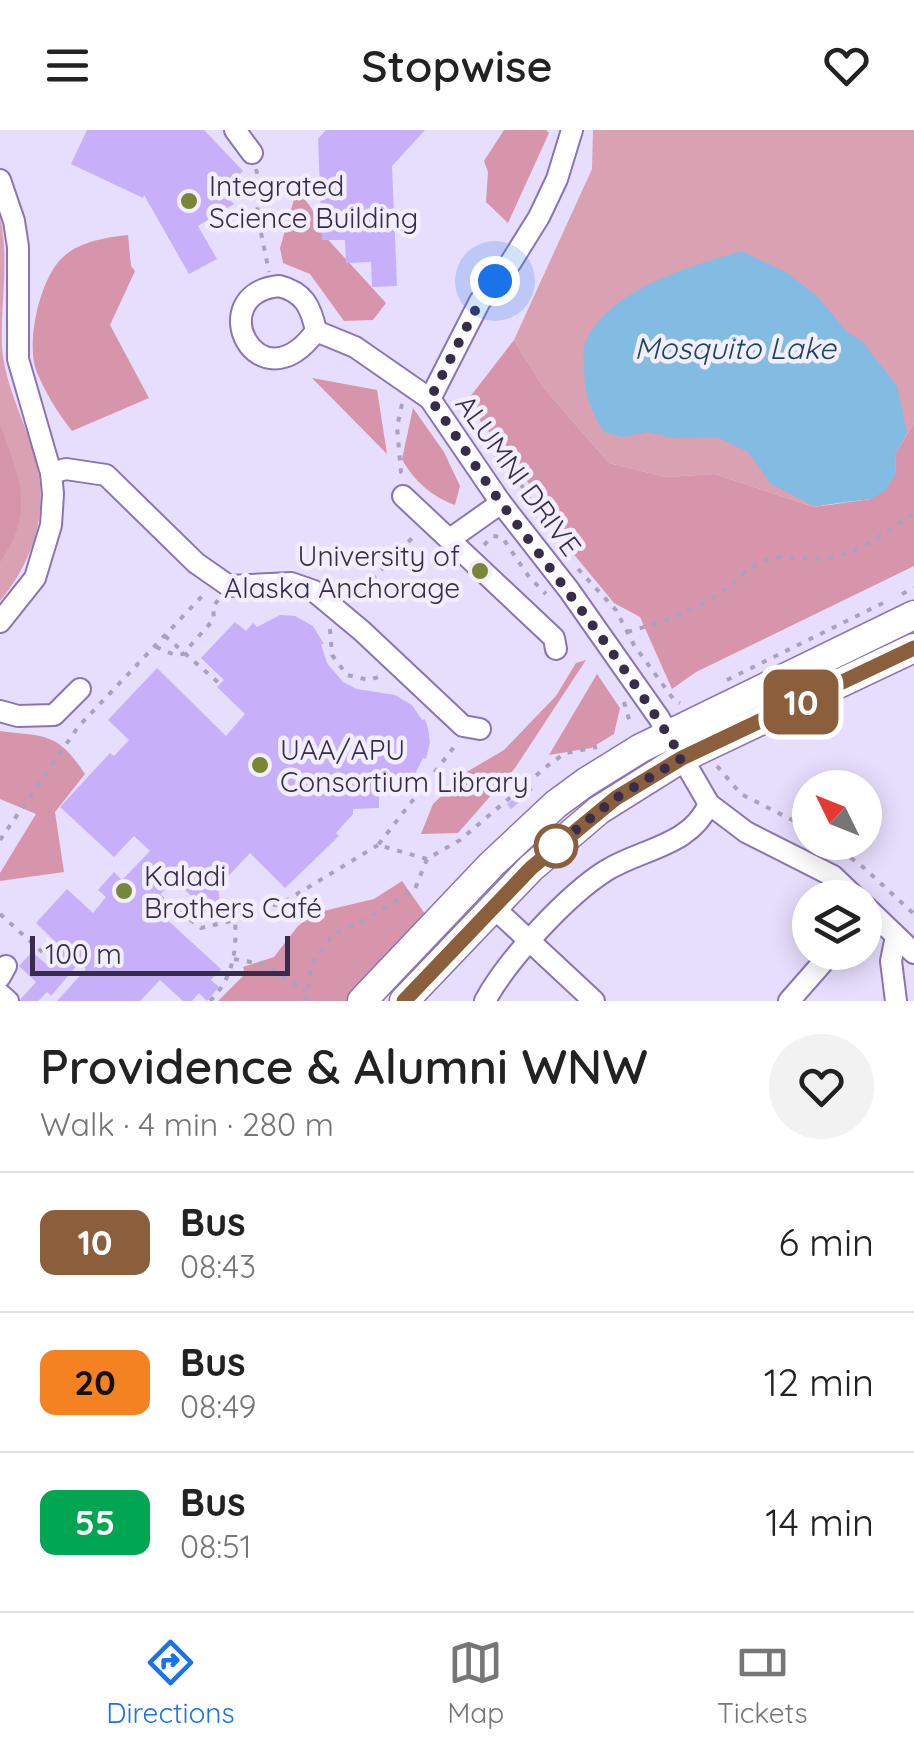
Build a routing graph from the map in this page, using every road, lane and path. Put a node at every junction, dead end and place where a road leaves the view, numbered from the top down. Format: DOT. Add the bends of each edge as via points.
graph roads {
  1 [pos="235,130"];
  2 [pos="572,130"];
  3 [pos="252,152"];
  4 [pos="0,180"];
  5 [pos="270,272"];
  6 [pos="316,331"];
  7 [pos="403,395"];
  8 [pos="430,399"];
  9 [pos="480,438"];
  10 [pos="51,473"];
  11 [pos="403,496"];
  12 [pos="501,504"];
  13 [pos="422,513"];
  14 [pos="914,513"];
  15 [pos="552,537"];
  16 [pos="450,540"];
  17 [pos="483,550"];
  18 [pos="569,559"];
  19 [pos="200,584"];
  20 [pos="208,590"];
  21 [pos="221,596"];
  22 [pos="554,601"];
  23 [pos="214,607"];
  24 [pos="342,613"];
  25 [pos="914,615"];
  26 [pos="0,622"];
  27 [pos="628,632"];
  28 [pos="165,636"];
  29 [pos="155,646"];
  30 [pos="914,648"];
  31 [pos="556,649"];
  32 [pos="183,654"];
  33 [pos="389,673"];
  34 [pos="220,684"];
  35 [pos="80,689"];
  36 [pos="622,696"];
  37 [pos="682,705"];
  38 [pos="0,711"];
  39 [pos="450,728"];
  40 [pos="480,729"];
  41 [pos="632,733"];
  42 [pos="610,745"];
  43 [pos="675,747"];
  44 [pos="716,766"];
  45 [pos="709,804"];
  46 [pos="792,821"];
  47 [pos="0,840"];
  48 [pos="378,844"];
  49 [pos="426,860"];
  50 [pos="854,860"];
  51 [pos="837,880"];
  52 [pos="160,896"];
  53 [pos="220,902"];
  54 [pos="252,903"];
  55 [pos="493,907"];
  56 [pos="0,914"];
  57 [pos="914,914"];
  58 [pos="236,920"];
  59 [pos="882,923"];
  60 [pos="896,936"];
  61 [pos="531,942"];
  62 [pos="914,953"];
  63 [pos="50,959"];
  64 [pos="234,959"];
  65 [pos="816,970"];
  66 [pos="308,993"];
  67 [pos="0,994"];
  68 [pos="8,1001"];
  69 [pos="210,1001"];
  70 [pos="306,1001"];
  71 [pos="362,1001"];
  72 [pos="404,1001"];
  73 [pos="485,1001"];
  74 [pos="594,1001"];
  75 [pos="789,1001"];
  76 [pos="896,1001"];
  1 -- 3 [label="street"];
  2 -- 8 [label="street, ALUMNI DRIVE" via="539,217 480,301"];
  3 -- 5 [label="path"];
  4 -- 10 [label="street" via="18,246 18,359"];
  6 -- 8 [label="street" via="355,347"];
  7 -- 13 [label="path" via="397,427 401,472 424,500"];
  8 -- 12 [label="street, ALUMNI DRIVE"];
  9 -- 15 [label="path" via="517,477"];
  10 -- 24 [label="street" via="66,468 106,475 196,563 229,586 291,583"];
  10 -- 26 [label="street" via="51,525 35,578"];
  11 -- 13 [label="street"];
  12 -- 16 [label="street"];
  12 -- 43 [label="street, ALUMNI DRIVE"];
  13 -- 16 [label="street"];
  13 -- 24 [label="path" via="420,529"];
  14 -- 27 [label="path" via="836,556 761,562 676,618"];
  16 -- 31 [label="street" via="554,638"];
  17 -- 22 [label="path" via="488,538 502,537"];
  18 -- 27 [label="path"];
  19 -- 20 [label="path"];
  20 -- 21 [label="path"];
  20 -- 28 [label="path"];
  23 -- 32 [label="path" via="214,619"];
  24 -- 33 [label="path" via="330,628 332,655 346,675 358,680"];
  24 -- 40 [label="street" via="463,726"];
  25 -- 43 [label="main road"];
  27 -- 37 [label="path"];
  28 -- 29 [label="path"];
  28 -- 32 [label="path"];
  29 -- 32 [label="path"];
  29 -- 47 [label="path" via="78,727"];
  30 -- 43 [label="main road"];
  32 -- 34 [label="path"];
  35 -- 38 [label="street" via="54,715"];
  36 -- 41 [label="path"];
  39 -- 48 [label="path" via="458,742"];
  42 -- 49 [label="path" via="566,753"];
  43 -- 45 [label="street, ALUMNI DRIVE"];
  43 -- 55 [label="main road"];
  43 -- 71 [label="main road" via="619,760 556,804"];
  44 -- 46 [label="path" via="741,794"];
  45 -- 51 [label="street" via="746,832"];
  45 -- 61 [label="street" via="701,822 676,841 608,870 573,896"];
  48 -- 49 [label="path"];
  48 -- 54 [label="path" via="279,905"];
  49 -- 66 [label="path" via="414,889 333,934 312,964"];
  50 -- 57 [label="path"];
  52 -- 58 [label="path" via="201,928"];
  53 -- 54 [label="path"];
  54 -- 58 [label="path"];
  55 -- 61 [label="street"];
  55 -- 72 [label="main road"];
  56 -- 63 [label="path"];
  58 -- 64 [label="path"];
  59 -- 60 [label="street"];
  60 -- 62 [label="street"];
  60 -- 76 [label="street"];
  61 -- 73 [label="street"];
  61 -- 74 [label="street"];
  64 -- 66 [label="path" via="262,964"];
  64 -- 69 [label="path"];
  65 -- 75 [label="street"];
  66 -- 70 [label="path"];
  67 -- 68 [label="street"];
}
